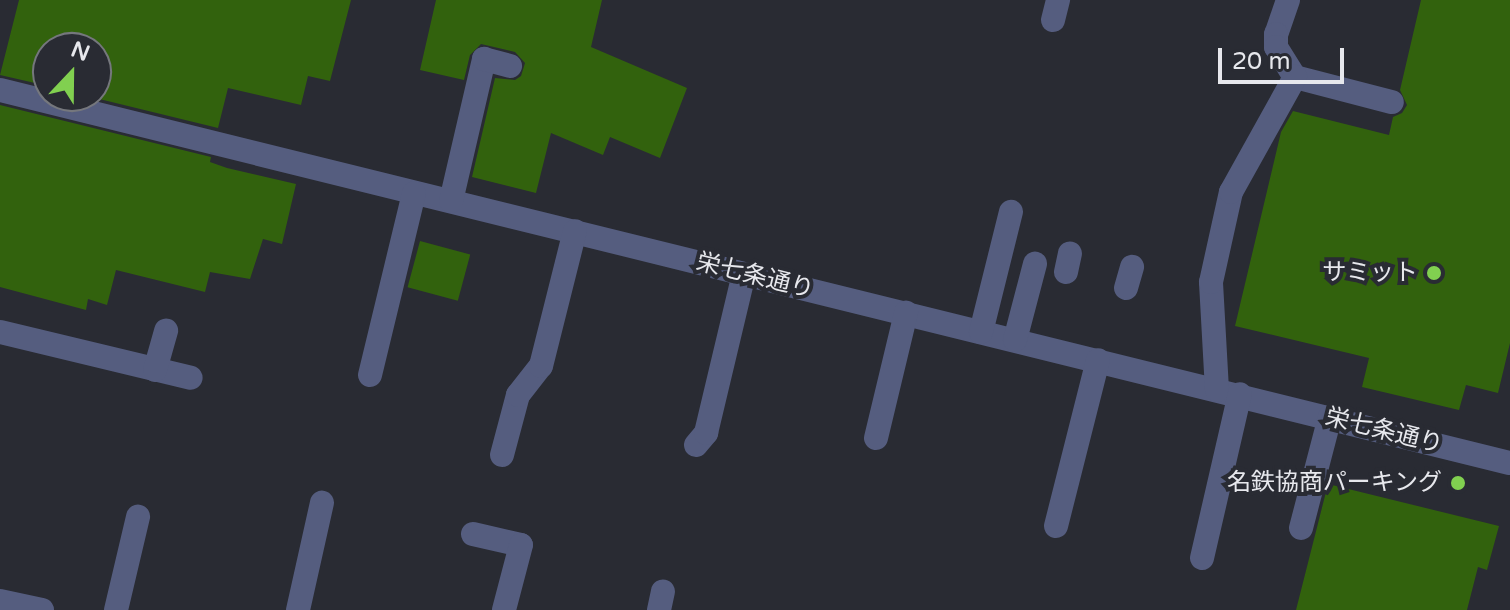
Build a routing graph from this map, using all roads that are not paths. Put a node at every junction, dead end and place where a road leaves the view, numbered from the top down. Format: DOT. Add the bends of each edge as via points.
graph roads {
  1 [pos="1288,0"];
  2 [pos="510,66"];
  3 [pos="1295,77"];
  4 [pos="0,90"];
  5 [pos="1392,102"];
  6 [pos="414,193"];
  7 [pos="451,201"];
  8 [pos="1011,212"];
  9 [pos="575,231"];
  10 [pos="1035,264"];
  11 [pos="744,274"];
  12 [pos="906,313"];
  13 [pos="166,331"];
  14 [pos="0,332"];
  15 [pos="981,332"];
  16 [pos="1015,340"];
  17 [pos="1098,360"];
  18 [pos="155,370"];
  19 [pos="370,375"];
  20 [pos="191,378"];
  21 [pos="1228,392"];
  22 [pos="1330,417"];
  23 [pos="876,438"];
  24 [pos="696,445"];
  25 [pos="502,455"];
  26 [pos="1510,463"];
  27 [pos="322,503"];
  28 [pos="138,517"];
  29 [pos="1056,526"];
  30 [pos="1301,528"];
  31 [pos="473,534"];
  32 [pos="1202,558"];
  33 [pos="0,601"];
  34 [pos="42,610"];
  35 [pos="116,610"];
  36 [pos="298,610"];
  37 [pos="504,610"];
  1 -- 3 [label="street" via="1276,47"];
  2 -- 7 [label="street" via="484,59"];
  3 -- 5 [label="street"];
  3 -- 21 [label="street" via="1231,192 1211,282"];
  4 -- 6 [label="street, 栄七条通り" via="370,170"];
  6 -- 7 [label="street, 栄七条通り"];
  6 -- 19 [label="street"];
  7 -- 9 [label="street, 栄七条通り"];
  8 -- 15 [label="street"];
  9 -- 11 [label="street, 栄七条通り"];
  9 -- 25 [label="street" via="541,366 518,395"];
  10 -- 16 [label="street"];
  11 -- 12 [label="street, 栄七条通り"];
  11 -- 24 [label="street" via="706,433"];
  12 -- 15 [label="street, 栄七条通り"];
  12 -- 23 [label="street"];
  13 -- 18 [label="street"];
  14 -- 18 [label="street"];
  15 -- 16 [label="street, 栄七条通り"];
  16 -- 17 [label="street, 栄七条通り"];
  17 -- 21 [label="street, 栄七条通り"];
  17 -- 29 [label="street"];
  18 -- 20 [label="street"];
  21 -- 22 [label="street, 栄七条通り"];
  21 -- 32 [label="street"];
  22 -- 26 [label="street, 栄七条通り"];
  22 -- 30 [label="street"];
  27 -- 36 [label="street"];
  28 -- 35 [label="street"];
  31 -- 37 [label="street" via="521,545"];
  33 -- 34 [label="street"];
}
